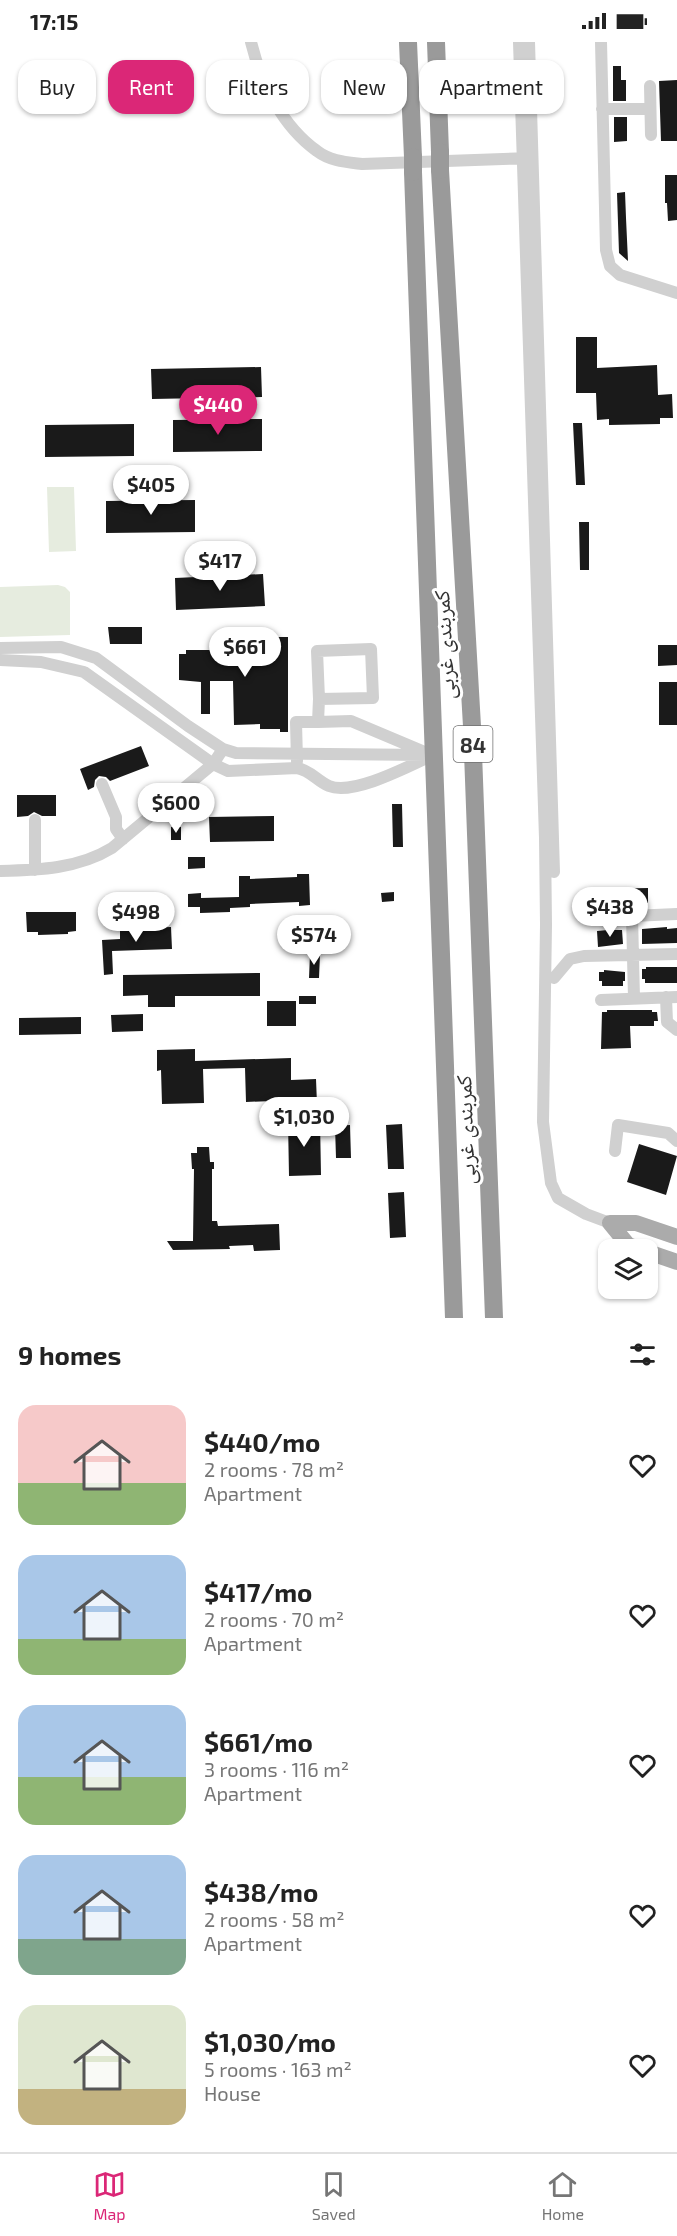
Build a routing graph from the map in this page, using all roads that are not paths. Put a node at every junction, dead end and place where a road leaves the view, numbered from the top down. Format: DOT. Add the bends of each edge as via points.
graph roads {
  1 [pos="250,42"];
  2 [pos="408,42"];
  3 [pos="436,42"];
  4 [pos="519,42"];
  5 [pos="529,42"];
  6 [pos="601,42"];
  7 [pos="650,86"];
  8 [pos="602,109"];
  9 [pos="650,109"];
  10 [pos="651,135"];
  11 [pos="528,158"];
  12 [pos="677,293"];
  13 [pos="0,648"];
  14 [pos="0,660"];
  15 [pos="319,699"];
  16 [pos="318,722"];
  17 [pos="223,749"];
  18 [pos="297,754"];
  19 [pos="434,755"];
  20 [pos="213,764"];
  21 [pos="297,768"];
  22 [pos="102,784"];
  23 [pos="34,820"];
  24 [pos="123,839"];
  25 [pos="35,870"];
  26 [pos="0,871"];
  27 [pos="677,914"];
  28 [pos="632,916"];
  29 [pos="609,917"];
  30 [pos="677,954"];
  31 [pos="633,956"];
  32 [pos="554,978"];
  33 [pos="672,997"];
  34 [pos="634,998"];
  35 [pos="601,1000"];
  36 [pos="677,1030"];
  37 [pos="677,1141"];
  38 [pos="615,1151"];
  39 [pos="549,1161"];
  40 [pos="610,1223"];
  41 [pos="677,1237"];
  42 [pos="623,1239"];
  43 [pos="658,1255"];
  44 [pos="677,1262"];
  45 [pos="454,1318"];
  46 [pos="494,1318"];
  1 -- 11 [label="street" via="273,102 294,130 318,152 340,162"];
  2 -- 19 [label="highway, کمربندی غربی / 84"];
  3 -- 46 [label="highway, کمربندی غربی / 84" via="472,726"];
  4 -- 11 [label="street"];
  5 -- 11 [label="street"];
  6 -- 8 [label="street"];
  7 -- 9 [label="street"];
  8 -- 9 [label="street"];
  8 -- 12 [label="street" via="606,250 610,266 620,275"];
  9 -- 10 [label="street"];
  11 -- 32 [label="street" via="554,826"];
  11 -- 39 [label="street" via="545,838 543,1122"];
  13 -- 17 [label="street" via="61,647 96,658"];
  14 -- 20 [label="street" via="41,662 84,672"];
  15 -- 15 [label="street" via="317,651 371,649 373,698"];
  15 -- 16 [label="street"];
  16 -- 18 [label="street" via="296,722"];
  16 -- 19 [label="street" via="351,722"];
  17 -- 18 [label="street" via="236,753"];
  17 -- 20 [label="street"];
  18 -- 19 [label="street"];
  18 -- 21 [label="street"];
  19 -- 21 [label="street" via="357,787 329,786 305,769"];
  19 -- 45 [label="highway, کمربندی غربی / 84"];
  20 -- 21 [label="street" via="228,771"];
  20 -- 24 [label="street"];
  22 -- 24 [label="street"];
  23 -- 25 [label="street"];
  24 -- 25 [label="street" via="98,856"];
  25 -- 26 [label="street"];
  27 -- 28 [label="street"];
  28 -- 29 [label="street"];
  28 -- 31 [label="street"];
  30 -- 31 [label="street"];
  31 -- 32 [label="street" via="570,959"];
  31 -- 34 [label="street"];
  32 -- 39 [label="street"];
  33 -- 34 [label="street"];
  33 -- 36 [label="street" via="667,1022"];
  34 -- 35 [label="street"];
  37 -- 38 [label="street" via="668,1134 618,1125"];
  39 -- 40 [label="street" via="551,1183 558,1198"];
  40 -- 41 [label="main road" via="636,1223"];
  40 -- 42 [label="main road"];
  43 -- 44 [label="main road"];
}
